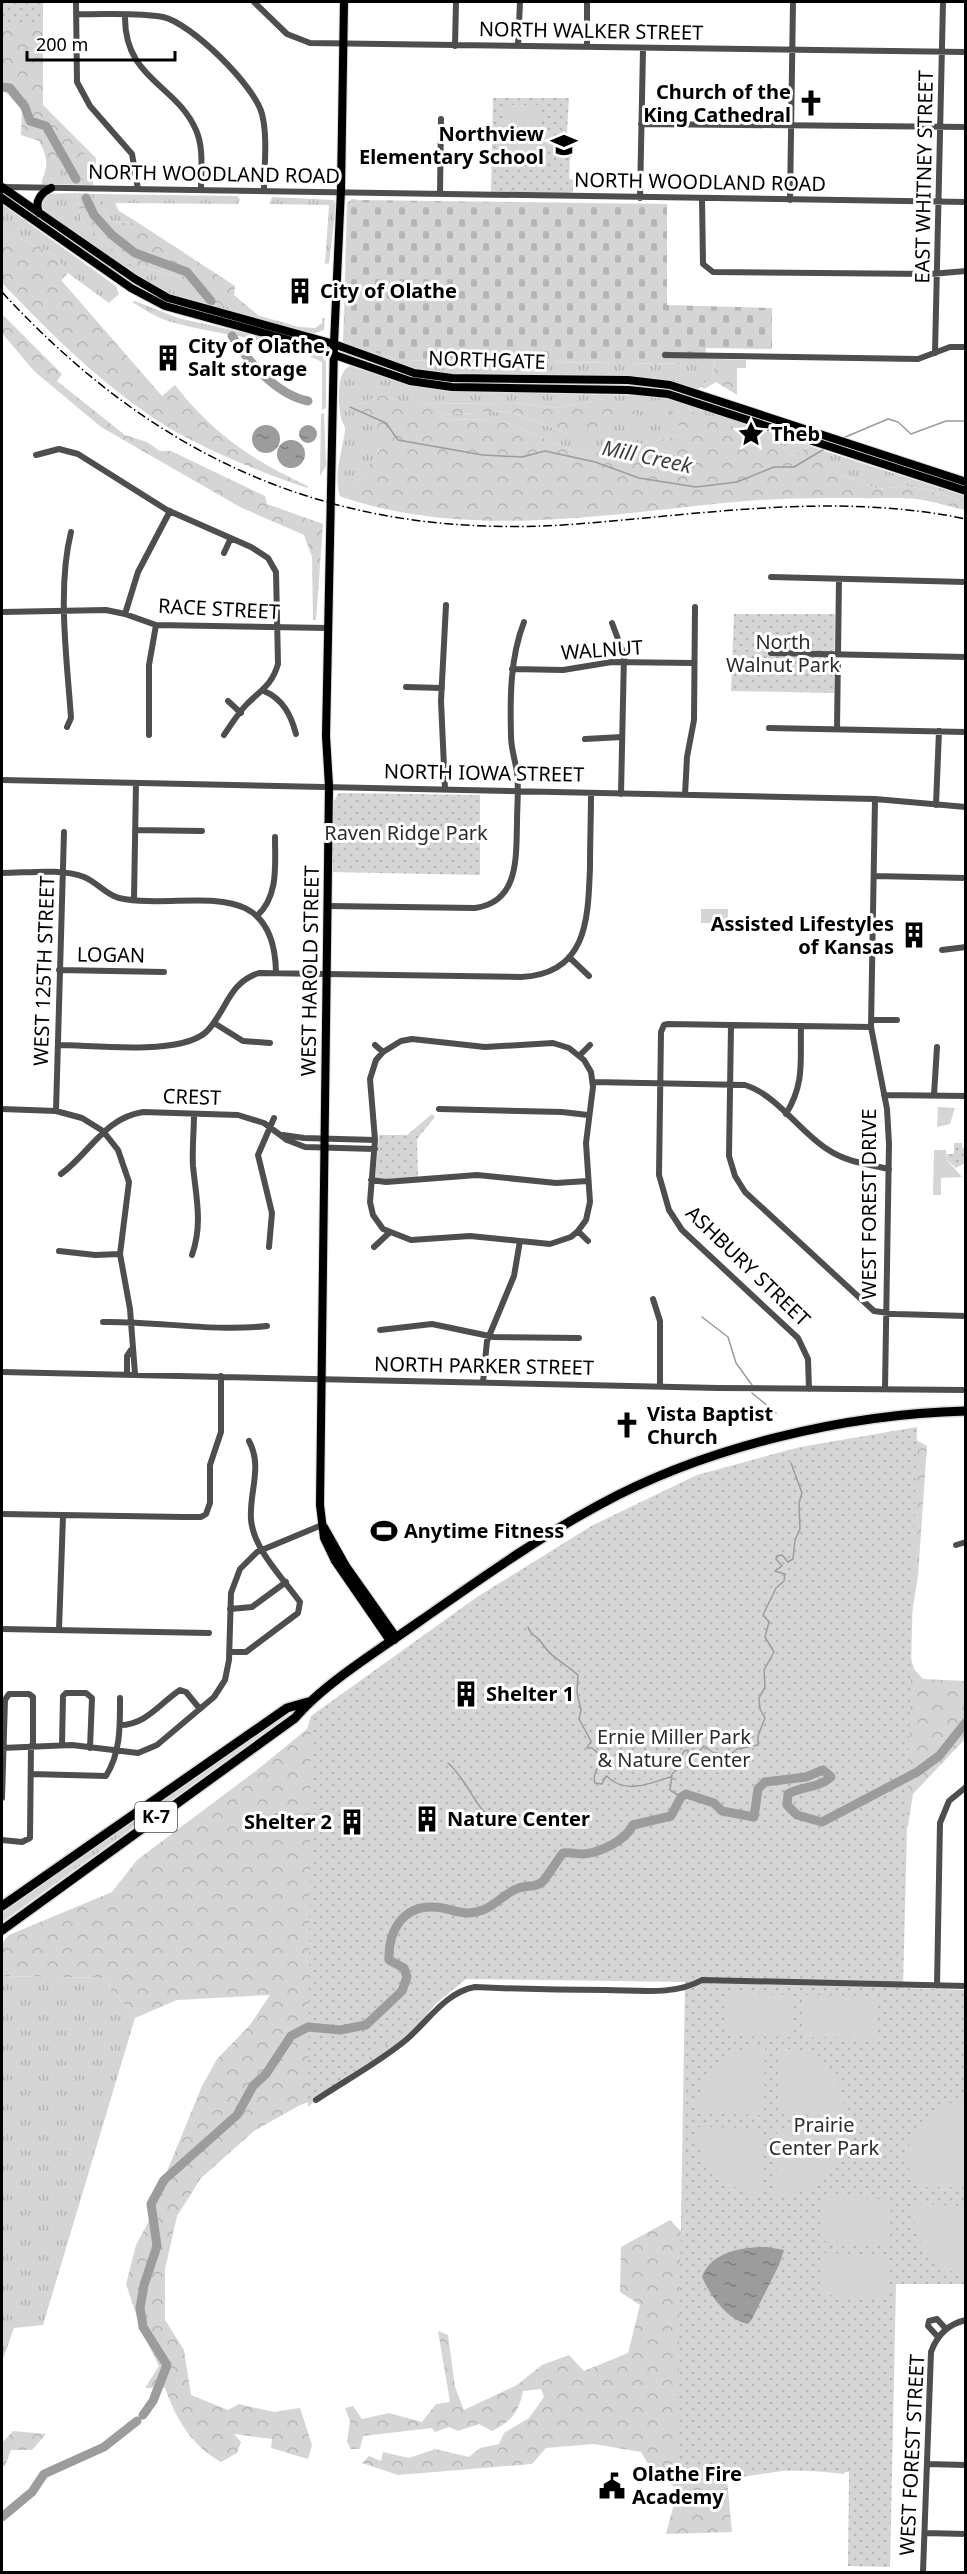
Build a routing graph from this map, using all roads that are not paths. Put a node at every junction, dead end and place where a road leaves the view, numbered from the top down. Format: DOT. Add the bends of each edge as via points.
graph roads {
  1 [pos="76,2"];
  2 [pos="255,2"];
  3 [pos="344,2"];
  4 [pos="456,2"];
  5 [pos="520,2"];
  6 [pos="588,2"];
  7 [pos="793,2"];
  8 [pos="944,2"];
  9 [pos="76,15"];
  10 [pos="125,16"];
  11 [pos="344,44"];
  12 [pos="455,46"];
  13 [pos="518,46"];
  14 [pos="587,47"];
  15 [pos="643,49"];
  16 [pos="793,50"];
  17 [pos="943,51"];
  18 [pos="966,52"];
  19 [pos="441,119"];
  20 [pos="641,124"];
  21 [pos="791,125"];
  22 [pos="942,127"];
  23 [pos="966,127"];
  24 [pos="2,187"];
  25 [pos="51,188"];
  26 [pos="138,189"];
  27 [pos="201,190"];
  28 [pos="264,191"];
  29 [pos="341,193"];
  30 [pos="440,194"];
  31 [pos="2,198"];
  32 [pos="640,198"];
  33 [pos="702,199"];
  34 [pos="790,200"];
  35 [pos="940,202"];
  36 [pos="966,202"];
  37 [pos="39,213"];
  38 [pos="966,271"];
  39 [pos="938,272"];
  40 [pos="334,344"];
  41 [pos="966,347"];
  42 [pos="935,353"];
  43 [pos="333,354"];
  44 [pos="665,355"];
  45 [pos="36,455"];
  46 [pos="966,482"];
  47 [pos="966,491"];
  48 [pos="170,512"];
  49 [pos="71,532"];
  50 [pos="230,540"];
  51 [pos="224,553"];
  52 [pos="771,577"];
  53 [pos="839,579"];
  54 [pos="966,582"];
  55 [pos="446,605"];
  56 [pos="695,607"];
  57 [pos="66,611"];
  58 [pos="2,612"];
  59 [pos="125,614"];
  60 [pos="524,622"];
  61 [pos="612,623"];
  62 [pos="156,625"];
  63 [pos="328,628"];
  64 [pos="279,629"];
  65 [pos="771,653"];
  66 [pos="837,654"];
  67 [pos="966,657"];
  68 [pos="624,662"];
  69 [pos="694,663"];
  70 [pos="513,669"];
  71 [pos="406,687"];
  72 [pos="442,688"];
  73 [pos="264,691"];
  74 [pos="228,701"];
  75 [pos="241,713"];
  76 [pos="68,727"];
  77 [pos="769,728"];
  78 [pos="837,729"];
  79 [pos="939,731"];
  80 [pos="966,732"];
  81 [pos="296,734"];
  82 [pos="149,735"];
  83 [pos="224,735"];
  84 [pos="622,737"];
  85 [pos="585,739"];
  86 [pos="2,780"];
  87 [pos="136,783"];
  88 [pos="329,786"];
  89 [pos="445,789"];
  90 [pos="518,791"];
  91 [pos="591,793"];
  92 [pos="621,794"];
  93 [pos="685,795"];
  94 [pos="875,800"];
  95 [pos="936,805"];
  96 [pos="966,807"];
  97 [pos="135,830"];
  98 [pos="202,831"];
  99 [pos="64,832"];
  100 [pos="276,837"];
  101 [pos="2,873"];
  102 [pos="64,873"];
  103 [pos="874,876"];
  104 [pos="966,878"];
  105 [pos="134,899"];
  106 [pos="327,906"];
  107 [pos="257,916"];
  108 [pos="966,947"];
  109 [pos="942,950"];
  110 [pos="569,957"];
  111 [pos="58,970"];
  112 [pos="164,972"];
  113 [pos="276,972"];
  114 [pos="327,973"];
  115 [pos="589,976"];
  116 [pos="897,1020"];
  117 [pos="214,1023"];
  118 [pos="871,1023"];
  119 [pos="731,1024"];
  120 [pos="801,1026"];
  121 [pos="270,1043"];
  122 [pos="58,1045"];
  123 [pos="375,1045"];
  124 [pos="590,1045"];
  125 [pos="937,1047"];
  126 [pos="383,1052"];
  127 [pos="580,1055"];
  128 [pos="593,1082"];
  129 [pos="660,1083"];
  130 [pos="730,1084"];
  131 [pos="884,1095"];
  132 [pos="934,1095"];
  133 [pos="966,1096"];
  134 [pos="439,1109"];
  135 [pos="2,1110"];
  136 [pos="56,1111"];
  137 [pos="194,1114"];
  138 [pos="786,1114"];
  139 [pos="588,1115"];
  140 [pos="274,1118"];
  141 [pos="269,1127"];
  142 [pos="103,1131"];
  143 [pos="280,1134"];
  144 [pos="325,1139"];
  145 [pos="375,1140"];
  146 [pos="325,1148"];
  147 [pos="375,1149"];
  148 [pos="889,1169"];
  149 [pos="61,1174"];
  150 [pos="371,1180"];
  151 [pos="588,1181"];
  152 [pos="578,1231"];
  153 [pos="389,1233"];
  154 [pos="520,1241"];
  155 [pos="588,1241"];
  156 [pos="269,1247"];
  157 [pos="374,1247"];
  158 [pos="59,1251"];
  159 [pos="120,1254"];
  160 [pos="192,1255"];
  161 [pos="653,1299"];
  162 [pos="886,1313"];
  163 [pos="966,1316"];
  164 [pos="103,1322"];
  165 [pos="131,1322"];
  166 [pos="267,1326"];
  167 [pos="380,1330"];
  168 [pos="489,1336"];
  169 [pos="579,1338"];
  170 [pos="131,1350"];
  171 [pos="2,1372"];
  172 [pos="127,1374"];
  173 [pos="135,1374"];
  174 [pos="221,1376"];
  175 [pos="322,1380"];
  176 [pos="483,1382"];
  177 [pos="660,1385"];
  178 [pos="809,1389"];
  179 [pos="885,1389"];
  180 [pos="966,1390"];
  181 [pos="966,1411"];
  182 [pos="249,1441"];
  183 [pos="2,1514"];
  184 [pos="63,1516"];
  185 [pos="322,1525"];
  186 [pos="966,1542"];
  187 [pos="956,1545"];
  188 [pos="263,1550"];
  189 [pos="286,1582"];
  190 [pos="230,1609"];
  191 [pos="2,1629"];
  192 [pos="59,1630"];
  193 [pos="209,1633"];
  194 [pos="394,1640"];
  195 [pos="230,1652"];
  196 [pos="120,1698"];
  197 [pos="308,1702"];
  198 [pos="200,1709"];
  199 [pos="120,1725"];
  200 [pos="62,1745"];
  201 [pos="32,1746"];
  202 [pos="3,1748"];
  203 [pos="90,1748"];
  204 [pos="115,1752"];
  205 [pos="31,1774"];
  206 [pos="966,1787"];
  207 [pos="2,1798"];
  208 [pos="2,1840"];
  209 [pos="2,1906"];
  210 [pos="2,1930"];
  211 [pos="937,1986"];
  212 [pos="966,1986"];
  213 [pos="316,2100"];
  214 [pos="966,2320"];
  215 [pos="946,2329"];
  216 [pos="938,2338"];
  217 [pos="927,2464"];
  218 [pos="966,2465"];
  219 [pos="925,2533"];
  220 [pos="966,2534"];
  221 [pos="923,2572"];
  1 -- 9 [label="street"];
  2 -- 11 [label="street, NORTH WALKER STREET" via="295,39"];
  3 -- 11 [label="main road, WEST HAROLD STREET"];
  4 -- 12 [label="street"];
  5 -- 13 [label="street"];
  6 -- 14 [label="street"];
  7 -- 16 [label="street"];
  8 -- 17 [label="street, EAST WHITNEY STREET"];
  9 -- 10 [label="street"];
  9 -- 26 [label="street" via="77,81 90,106 132,154"];
  10 -- 27 [label="street" via="128,45 138,65 196,129 201,152"];
  10 -- 28 [label="street" via="161,17 181,24 202,40 253,95 264,124"];
  11 -- 12 [label="street, NORTH WALKER STREET"];
  11 -- 29 [label="main road, WEST HAROLD STREET"];
  12 -- 13 [label="street, NORTH WALKER STREET"];
  13 -- 14 [label="street, NORTH WALKER STREET"];
  14 -- 15 [label="street, NORTH WALKER STREET"];
  15 -- 16 [label="street, NORTH WALKER STREET"];
  15 -- 20 [label="street"];
  16 -- 17 [label="street, NORTH WALKER STREET"];
  16 -- 21 [label="street"];
  17 -- 18 [label="street, NORTH WALKER STREET"];
  17 -- 22 [label="street, EAST WHITNEY STREET"];
  19 -- 30 [label="street"];
  20 -- 21 [label="street"];
  20 -- 32 [label="street"];
  21 -- 22 [label="street"];
  21 -- 34 [label="street"];
  22 -- 23 [label="street"];
  22 -- 35 [label="street, EAST WHITNEY STREET"];
  24 -- 25 [label="street, NORTH WOODLAND ROAD"];
  24 -- 37 [label="main road, NORTHGATE"];
  25 -- 26 [label="street, NORTH WOODLAND ROAD"];
  25 -- 37 [label="main road" via="39,198"];
  26 -- 27 [label="street, NORTH WOODLAND ROAD"];
  27 -- 28 [label="street, NORTH WOODLAND ROAD"];
  28 -- 29 [label="street, NORTH WOODLAND ROAD"];
  29 -- 30 [label="street, NORTH WOODLAND ROAD"];
  29 -- 40 [label="main road, WEST HAROLD STREET"];
  30 -- 32 [label="street, NORTH WOODLAND ROAD"];
  31 -- 43 [label="main road, NORTHGATE" via="131,288 165,306"];
  32 -- 33 [label="street, NORTH WOODLAND ROAD"];
  33 -- 34 [label="street, NORTH WOODLAND ROAD"];
  33 -- 39 [label="street" via="703,264 713,272"];
  34 -- 35 [label="street, NORTH WOODLAND ROAD"];
  35 -- 36 [label="street, NORTH WOODLAND ROAD"];
  35 -- 39 [label="street, EAST WHITNEY STREET"];
  37 -- 40 [label="main road, NORTHGATE" via="168,298"];
  38 -- 39 [label="street"];
  39 -- 42 [label="street, EAST WHITNEY STREET"];
  40 -- 43 [label="main road, WEST HAROLD STREET"];
  40 -- 46 [label="main road, NORTHGATE" via="402,369 438,377 663,384"];
  41 -- 42 [label="street" via="950,347"];
  42 -- 44 [label="street" via="905,359"];
  43 -- 47 [label="main road, NORTHGATE" via="399,378 438,387 668,394"];
  43 -- 63 [label="main road, WEST HAROLD STREET"];
  45 -- 48 [label="street" via="59,449 78,454"];
  48 -- 50 [label="street"];
  48 -- 59 [label="street" via="138,572"];
  49 -- 57 [label="street" via="65,564"];
  50 -- 51 [label="street"];
  50 -- 64 [label="street" via="268,558 276,572"];
  52 -- 53 [label="street"];
  53 -- 54 [label="street"];
  53 -- 66 [label="street"];
  55 -- 72 [label="street"];
  56 -- 69 [label="street"];
  57 -- 58 [label="street, RACE STREET"];
  57 -- 59 [label="street, RACE STREET" via="106,610"];
  57 -- 76 [label="street"];
  59 -- 62 [label="street, RACE STREET"];
  60 -- 70 [label="street" via="516,643"];
  61 -- 68 [label="street"];
  62 -- 64 [label="street, RACE STREET"];
  62 -- 82 [label="street" via="149,665"];
  63 -- 64 [label="street, RACE STREET"];
  63 -- 88 [label="main road, WEST HAROLD STREET"];
  64 -- 73 [label="street" via="278,664"];
  65 -- 66 [label="street"];
  66 -- 67 [label="street"];
  66 -- 78 [label="street"];
  68 -- 69 [label="street, WALNUT"];
  68 -- 70 [label="street, WALNUT" via="563,670"];
  68 -- 84 [label="street"];
  69 -- 93 [label="street" via="694,720"];
  70 -- 90 [label="street" via="511,737"];
  71 -- 72 [label="street"];
  72 -- 89 [label="street"];
  73 -- 75 [label="street"];
  73 -- 81 [label="street" via="284,706"];
  74 -- 75 [label="street"];
  75 -- 83 [label="street"];
  77 -- 78 [label="street"];
  78 -- 79 [label="street"];
  79 -- 80 [label="street"];
  79 -- 95 [label="street"];
  84 -- 85 [label="street"];
  84 -- 92 [label="street"];
  86 -- 87 [label="street, NORTH IOWA STREET"];
  87 -- 88 [label="street, NORTH IOWA STREET"];
  87 -- 97 [label="street"];
  88 -- 89 [label="street, NORTH IOWA STREET"];
  88 -- 106 [label="main road, WEST HAROLD STREET"];
  89 -- 90 [label="street, NORTH IOWA STREET"];
  90 -- 91 [label="street, NORTH IOWA STREET"];
  90 -- 106 [label="street" via="514,875 503,895 491,903 470,909"];
  91 -- 92 [label="street, NORTH IOWA STREET"];
  91 -- 110 [label="street" via="588,915 581,940"];
  92 -- 93 [label="street, NORTH IOWA STREET"];
  93 -- 94 [label="street, NORTH IOWA STREET"];
  94 -- 95 [label="street, NORTH IOWA STREET"];
  94 -- 103 [label="street, WEST FOREST DRIVE"];
  95 -- 96 [label="street, NORTH IOWA STREET"];
  97 -- 98 [label="street"];
  97 -- 105 [label="street"];
  99 -- 102 [label="street, WEST 125TH STREET"];
  100 -- 107 [label="street" via="273,888 267,905"];
  101 -- 102 [label="street"];
  102 -- 105 [label="street" via="86,878 115,897"];
  102 -- 111 [label="street, WEST 125TH STREET"];
  103 -- 104 [label="street"];
  103 -- 118 [label="street, WEST FOREST DRIVE"];
  105 -- 107 [label="street" via="230,902"];
  106 -- 114 [label="main road, WEST HAROLD STREET"];
  107 -- 113 [label="street" via="269,931"];
  108 -- 109 [label="street"];
  110 -- 114 [label="street" via="550,970 527,977"];
  110 -- 115 [label="street"];
  111 -- 112 [label="street, LOGAN"];
  111 -- 122 [label="street, WEST 125TH STREET"];
  113 -- 114 [label="street"];
  113 -- 117 [label="street" via="259,973 238,984"];
  114 -- 144 [label="main road, WEST HAROLD STREET"];
  116 -- 118 [label="street"];
  117 -- 121 [label="street" via="243,1041"];
  117 -- 122 [label="street" via="202,1035 175,1046"];
  118 -- 120 [label="street"];
  118 -- 131 [label="street, WEST FOREST DRIVE"];
  119 -- 120 [label="street"];
  119 -- 129 [label="street, ASHBURY STREET" via="664,1025"];
  119 -- 130 [label="street"];
  120 -- 138 [label="street" via="800,1085"];
  122 -- 136 [label="street, WEST 125TH STREET"];
  123 -- 126 [label="street"];
  124 -- 127 [label="street"];
  125 -- 132 [label="street"];
  126 -- 127 [label="street" via="412,1039 485,1047 553,1043"];
  126 -- 145 [label="street" via="370,1079"];
  127 -- 128 [label="street"];
  128 -- 129 [label="street"];
  128 -- 139 [label="street"];
  129 -- 130 [label="street"];
  129 -- 178 [label="street, ASHBURY STREET" via="659,1175 669,1210 682,1230 798,1338 808,1359"];
  130 -- 138 [label="street" via="760,1092"];
  130 -- 162 [label="street" via="729,1156 741,1187 869,1307"];
  131 -- 132 [label="street"];
  131 -- 148 [label="street, WEST FOREST DRIVE"];
  132 -- 133 [label="street"];
  134 -- 139 [label="street"];
  135 -- 136 [label="street"];
  136 -- 142 [label="street" via="89,1120"];
  137 -- 141 [label="street, CREST" via="238,1115"];
  137 -- 142 [label="street, CREST" via="132,1113"];
  137 -- 160 [label="street" via="193,1164 199,1217"];
  138 -- 148 [label="street" via="838,1156"];
  139 -- 151 [label="street"];
  140 -- 141 [label="street"];
  141 -- 143 [label="street, CREST"];
  141 -- 156 [label="street" via="258,1155 272,1213"];
  142 -- 149 [label="street, CREST"];
  142 -- 159 [label="street" via="118,1150 128,1174"];
  143 -- 144 [label="street, CREST"];
  143 -- 146 [label="street, CREST" via="294,1143"];
  144 -- 145 [label="street, CREST"];
  144 -- 146 [label="main road, WEST HAROLD STREET"];
  145 -- 147 [label="street"];
  146 -- 147 [label="street, CREST"];
  146 -- 175 [label="main road, WEST HAROLD STREET"];
  147 -- 150 [label="street"];
  148 -- 162 [label="street, WEST FOREST DRIVE"];
  150 -- 151 [label="street" via="477,1175 556,1183"];
  150 -- 153 [label="street" via="370,1208"];
  151 -- 152 [label="street" via="589,1211"];
  152 -- 154 [label="street" via="553,1244"];
  152 -- 155 [label="street"];
  153 -- 154 [label="street" via="411,1240 470,1236"];
  153 -- 157 [label="street"];
  154 -- 168 [label="street" via="514,1276"];
  158 -- 159 [label="street"];
  159 -- 165 [label="street"];
  161 -- 177 [label="street" via="660,1320"];
  162 -- 163 [label="street"];
  162 -- 179 [label="street, WEST FOREST DRIVE"];
  164 -- 165 [label="street"];
  165 -- 166 [label="street" via="214,1329"];
  165 -- 170 [label="street"];
  167 -- 168 [label="street" via="439,1324"];
  168 -- 169 [label="street"];
  168 -- 176 [label="street"];
  170 -- 172 [label="street"];
  170 -- 173 [label="street"];
  171 -- 172 [label="street, NORTH PARKER STREET"];
  172 -- 173 [label="street, NORTH PARKER STREET"];
  173 -- 174 [label="street, NORTH PARKER STREET"];
  174 -- 175 [label="street, NORTH PARKER STREET"];
  174 -- 184 [label="street" via="220,1439 210,1465 210,1503 206,1514"];
  175 -- 176 [label="street, NORTH PARKER STREET"];
  175 -- 185 [label="main road, WEST HAROLD STREET"];
  176 -- 177 [label="street, NORTH PARKER STREET"];
  177 -- 178 [label="street, NORTH PARKER STREET"];
  178 -- 179 [label="street, NORTH PARKER STREET"];
  179 -- 180 [label="street, NORTH PARKER STREET"];
  181 -- 194 [label="highway, K-7" via="879,1419 794,1434 719,1455 667,1475 544,1536"];
  182 -- 188 [label="street" via="256,1467 251,1519"];
  183 -- 184 [label="street"];
  184 -- 192 [label="street"];
  185 -- 188 [label="street"];
  185 -- 194 [label="main road, WEST HAROLD STREET" via="335,1561 388,1638"];
  186 -- 187 [label="street"];
  188 -- 189 [label="street"];
  188 -- 190 [label="street" via="248,1560 235,1579"];
  189 -- 190 [label="street" via="252,1607"];
  189 -- 195 [label="street" via="301,1606 298,1613 246,1652"];
  190 -- 195 [label="street"];
  191 -- 192 [label="street"];
  192 -- 193 [label="street"];
  194 -- 197 [label="highway, K-7"];
  195 -- 198 [label="street" via="220,1690"];
  196 -- 199 [label="street"];
  197 -- 209 [label="highway, K-7" via="287,1708"];
  197 -- 210 [label="highway, K-7" via="295,1718"];
  198 -- 199 [label="street" via="180,1690 148,1716"];
  198 -- 204 [label="street" via="149,1749 138,1753"];
  199 -- 204 [label="street"];
  200 -- 201 [label="street"];
  200 -- 203 [label="street"];
  200 -- 203 [label="street" via="63,1699 67,1693 91,1695"];
  201 -- 202 [label="street"];
  201 -- 202 [label="street" via="32,1695 9,1694"];
  201 -- 205 [label="street"];
  202 -- 207 [label="street"];
  203 -- 204 [label="street"];
  204 -- 205 [label="street" via="106,1776"];
  205 -- 208 [label="street" via="29,1840"];
  206 -- 211 [label="street" via="950,1801 940,1823"];
  211 -- 212 [label="street"];
  211 -- 213 [label="street" via="702,1980 691,1987 657,1991 460,1989 406,2040"];
  214 -- 215 [label="street"];
  215 -- 216 [label="street"];
  215 -- 216 [label="street, WEST FOREST STREET" via="937,2319 931,2319 928,2326"];
  216 -- 217 [label="street, WEST FOREST STREET" via="930,2359"];
  217 -- 218 [label="street"];
  217 -- 219 [label="street, WEST FOREST STREET"];
  219 -- 220 [label="street"];
  219 -- 221 [label="street, WEST FOREST STREET"];
}
